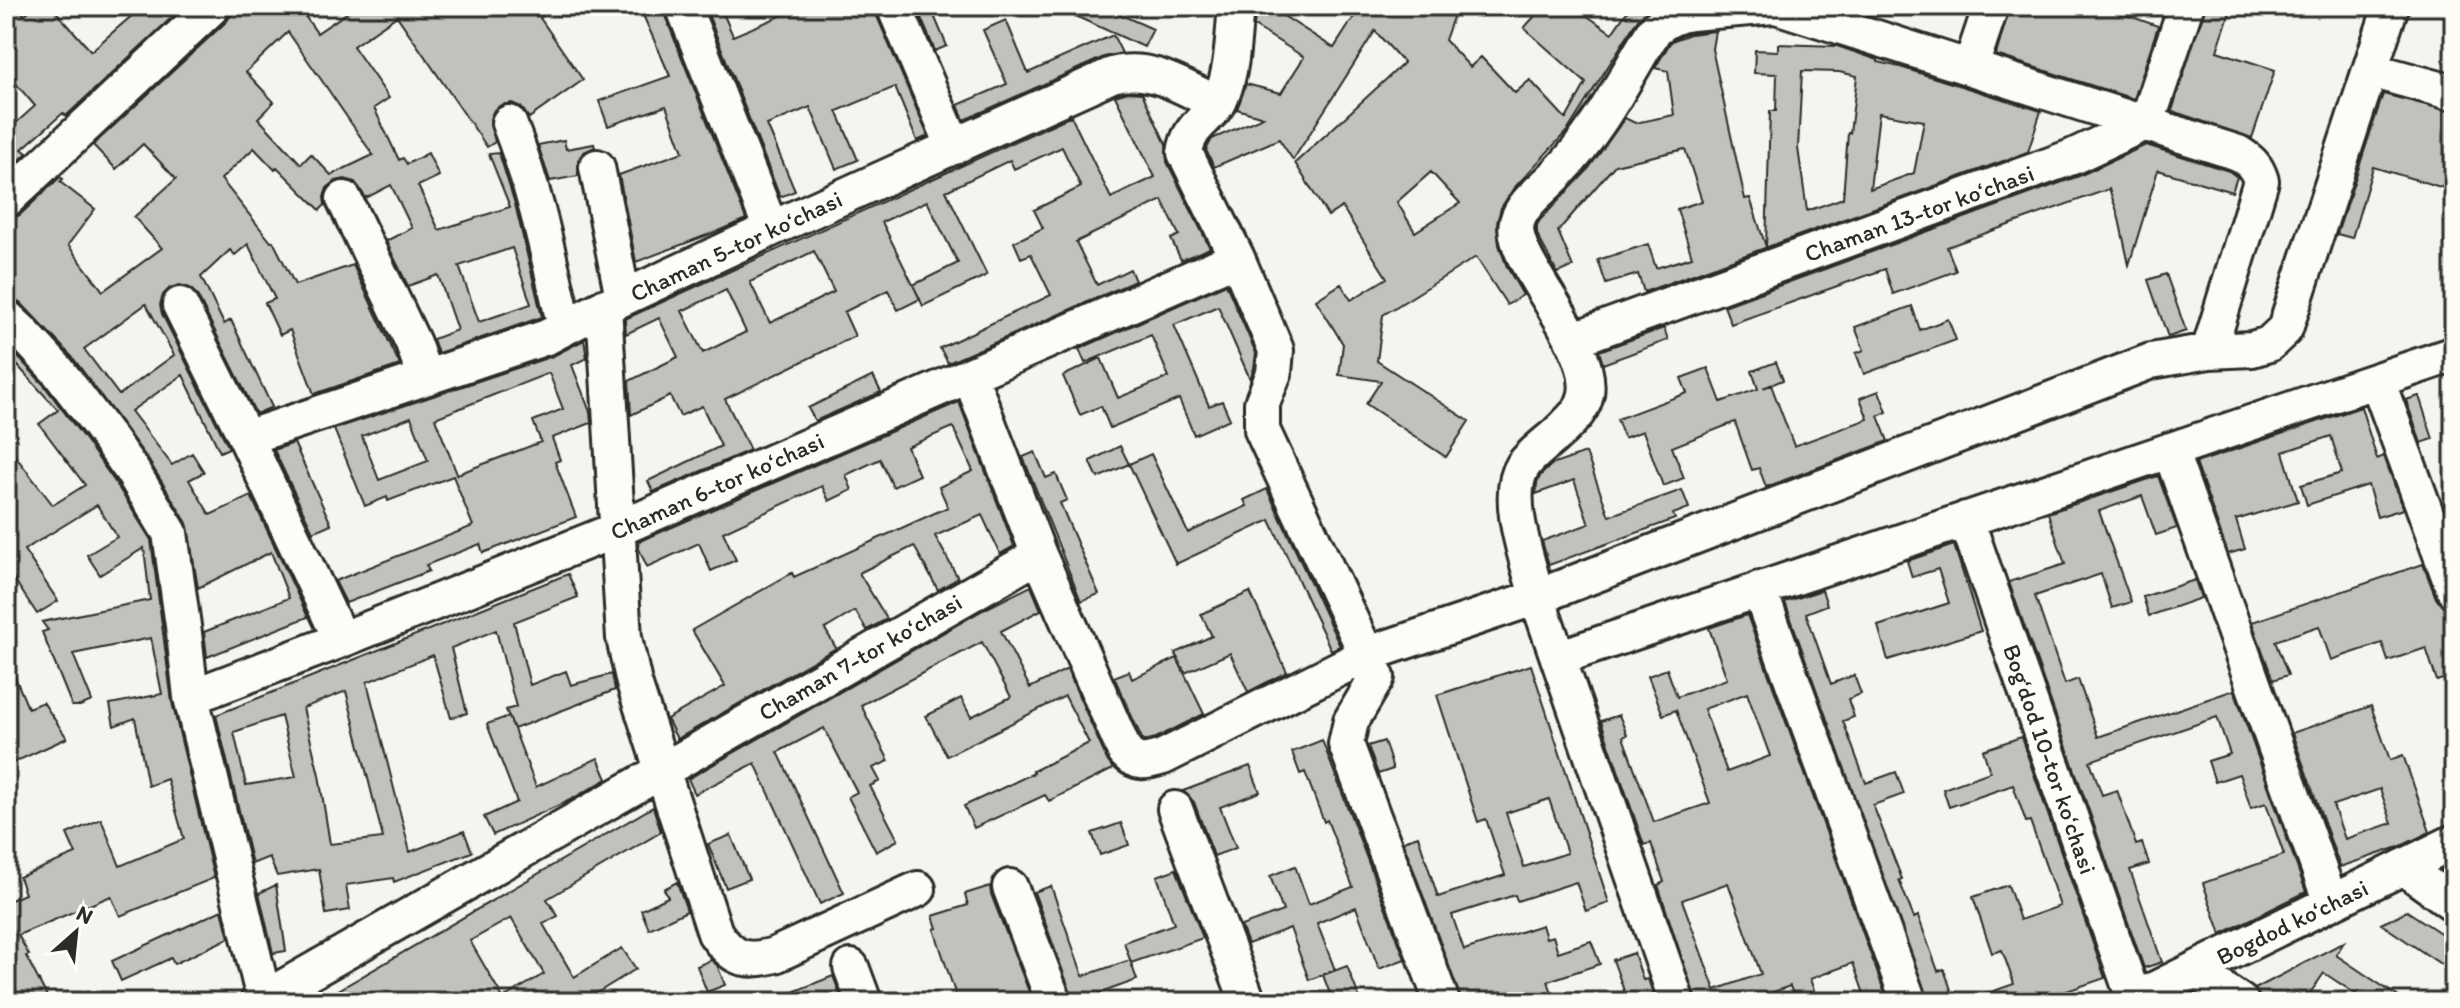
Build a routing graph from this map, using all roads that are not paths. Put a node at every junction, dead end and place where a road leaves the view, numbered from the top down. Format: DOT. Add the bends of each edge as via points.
graph roads {
  1 [pos="213,6"];
  2 [pos="683,6"];
  3 [pos="894,6"];
  4 [pos="1236,6"];
  5 [pos="1775,6"];
  6 [pos="1991,6"];
  7 [pos="2186,6"];
  8 [pos="2391,6"];
  9 [pos="1971,66"];
  10 [pos="2370,70"];
  11 [pos="2454,93"];
  12 [pos="1217,103"];
  13 [pos="2147,122"];
  14 [pos="509,123"];
  15 [pos="954,147"];
  16 [pos="597,167"];
  17 [pos="344,199"];
  18 [pos="6,200"];
  19 [pos="771,229"];
  20 [pos="1237,258"];
  21 [pos="614,302"];
  22 [pos="180,305"];
  23 [pos="6,317"];
  24 [pos="565,327"];
  25 [pos="1572,340"];
  26 [pos="2209,351"];
  27 [pos="2454,354"];
  28 [pos="970,376"];
  29 [pos="425,377"];
  30 [pos="2377,380"];
  31 [pos="246,438"];
  32 [pos="2170,450"];
  33 [pos="1966,519"];
  34 [pos="616,530"];
  35 [pos="1039,555"];
  36 [pos="1759,589"];
  37 [pos="2454,590"];
  38 [pos="1537,597"];
  39 [pos="341,640"];
  40 [pos="1368,654"];
  41 [pos="1558,658"];
  42 [pos="191,697"];
  43 [pos="661,772"];
  44 [pos="1175,809"];
  45 [pos="2454,842"];
  46 [pos="2403,867"];
  47 [pos="1010,887"];
  48 [pos="918,889"];
  49 [pos="2331,903"];
  50 [pos="2454,904"];
  51 [pos="851,967"];
  52 [pos="2194,970"];
  53 [pos="261,1000"];
  54 [pos="2132,1001"];
  55 [pos="864,1002"];
  56 [pos="1054,1002"];
  57 [pos="1248,1002"];
  58 [pos="1442,1002"];
  59 [pos="1677,1002"];
  60 [pos="1909,1002"];
  61 [pos="2241,1002"];
  1 -- 18 [label="street"];
  2 -- 19 [label="street"];
  3 -- 15 [label="street"];
  4 -- 12 [label="street" via="1227,80"];
  5 -- 9 [label="street"];
  5 -- 25 [label="street" via="1667,19 1655,29 1577,154 1523,209 1516,236"];
  6 -- 9 [label="street"];
  7 -- 13 [label="street"];
  8 -- 10 [label="street"];
  9 -- 13 [label="street"];
  10 -- 11 [label="street"];
  10 -- 26 [label="street" via="2285,329 2269,344 2252,349"];
  12 -- 15 [label="street, Chaman 5-tor koʻchasi" via="1143,71 1126,71"];
  12 -- 20 [label="street" via="1186,140 1185,153"];
  13 -- 25 [label="street, Chaman 13-tor koʻchasi" via="2072,157"];
  13 -- 26 [label="street" via="2238,153 2251,161 2261,181"];
  14 -- 24 [label="street" via="538,206"];
  15 -- 19 [label="street, Chaman 5-tor koʻchasi"];
  16 -- 21 [label="street"];
  17 -- 29 [label="street"];
  19 -- 21 [label="street, Chaman 5-tor koʻchasi"];
  20 -- 28 [label="street, Chaman 6-tor koʻchasi"];
  20 -- 40 [label="street" via="1276,350 1262,403 1262,430"];
  21 -- 24 [label="street, Chaman 5-tor koʻchasi"];
  21 -- 34 [label="street"];
  22 -- 31 [label="street"];
  23 -- 42 [label="street" via="58,371 99,425 170,533"];
  24 -- 29 [label="street, Chaman 5-tor koʻchasi"];
  25 -- 38 [label="street" via="1586,376 1583,405 1523,466 1516,483 1515,500"];
  26 -- 38 [label="street" via="2151,361"];
  27 -- 30 [label="street"];
  28 -- 34 [label="street, Chaman 6-tor koʻchasi"];
  28 -- 35 [label="street"];
  29 -- 31 [label="street, Chaman 5-tor koʻchasi"];
  30 -- 32 [label="street"];
  30 -- 37 [label="street"];
  31 -- 39 [label="street"];
  32 -- 33 [label="street"];
  32 -- 49 [label="street"];
  33 -- 36 [label="street"];
  33 -- 54 [label="street, Bogʻdod 10-tor koʻchasi"];
  34 -- 39 [label="street, Chaman 6-tor koʻchasi"];
  34 -- 43 [label="street" via="624,638"];
  35 -- 40 [label="street" via="1132,760 1145,763 1163,757"];
  35 -- 43 [label="street, Chaman 7-tor koʻchasi"];
  36 -- 41 [label="street"];
  36 -- 60 [label="street"];
  38 -- 40 [label="street"];
  38 -- 41 [label="street"];
  39 -- 42 [label="street, Chaman 6-tor koʻchasi"];
  40 -- 58 [label="street" via="1377,677 1351,721 1346,744"];
  41 -- 59 [label="street"];
  42 -- 53 [label="street"];
  43 -- 48 [label="street" via="715,933 740,957 775,955"];
  43 -- 53 [label="street, Chaman 7-tor koʻchasi"];
  44 -- 57 [label="street"];
  45 -- 46 [label="street, Bogdod koʻchasi"];
  46 -- 49 [label="street, Bogdod koʻchasi"];
  46 -- 50 [label="street"];
  47 -- 56 [label="street"];
  49 -- 52 [label="street, Bogdod koʻchasi"];
  51 -- 55 [label="street"];
  52 -- 54 [label="street, Bogdod koʻchasi"];
  52 -- 61 [label="street"];
}
